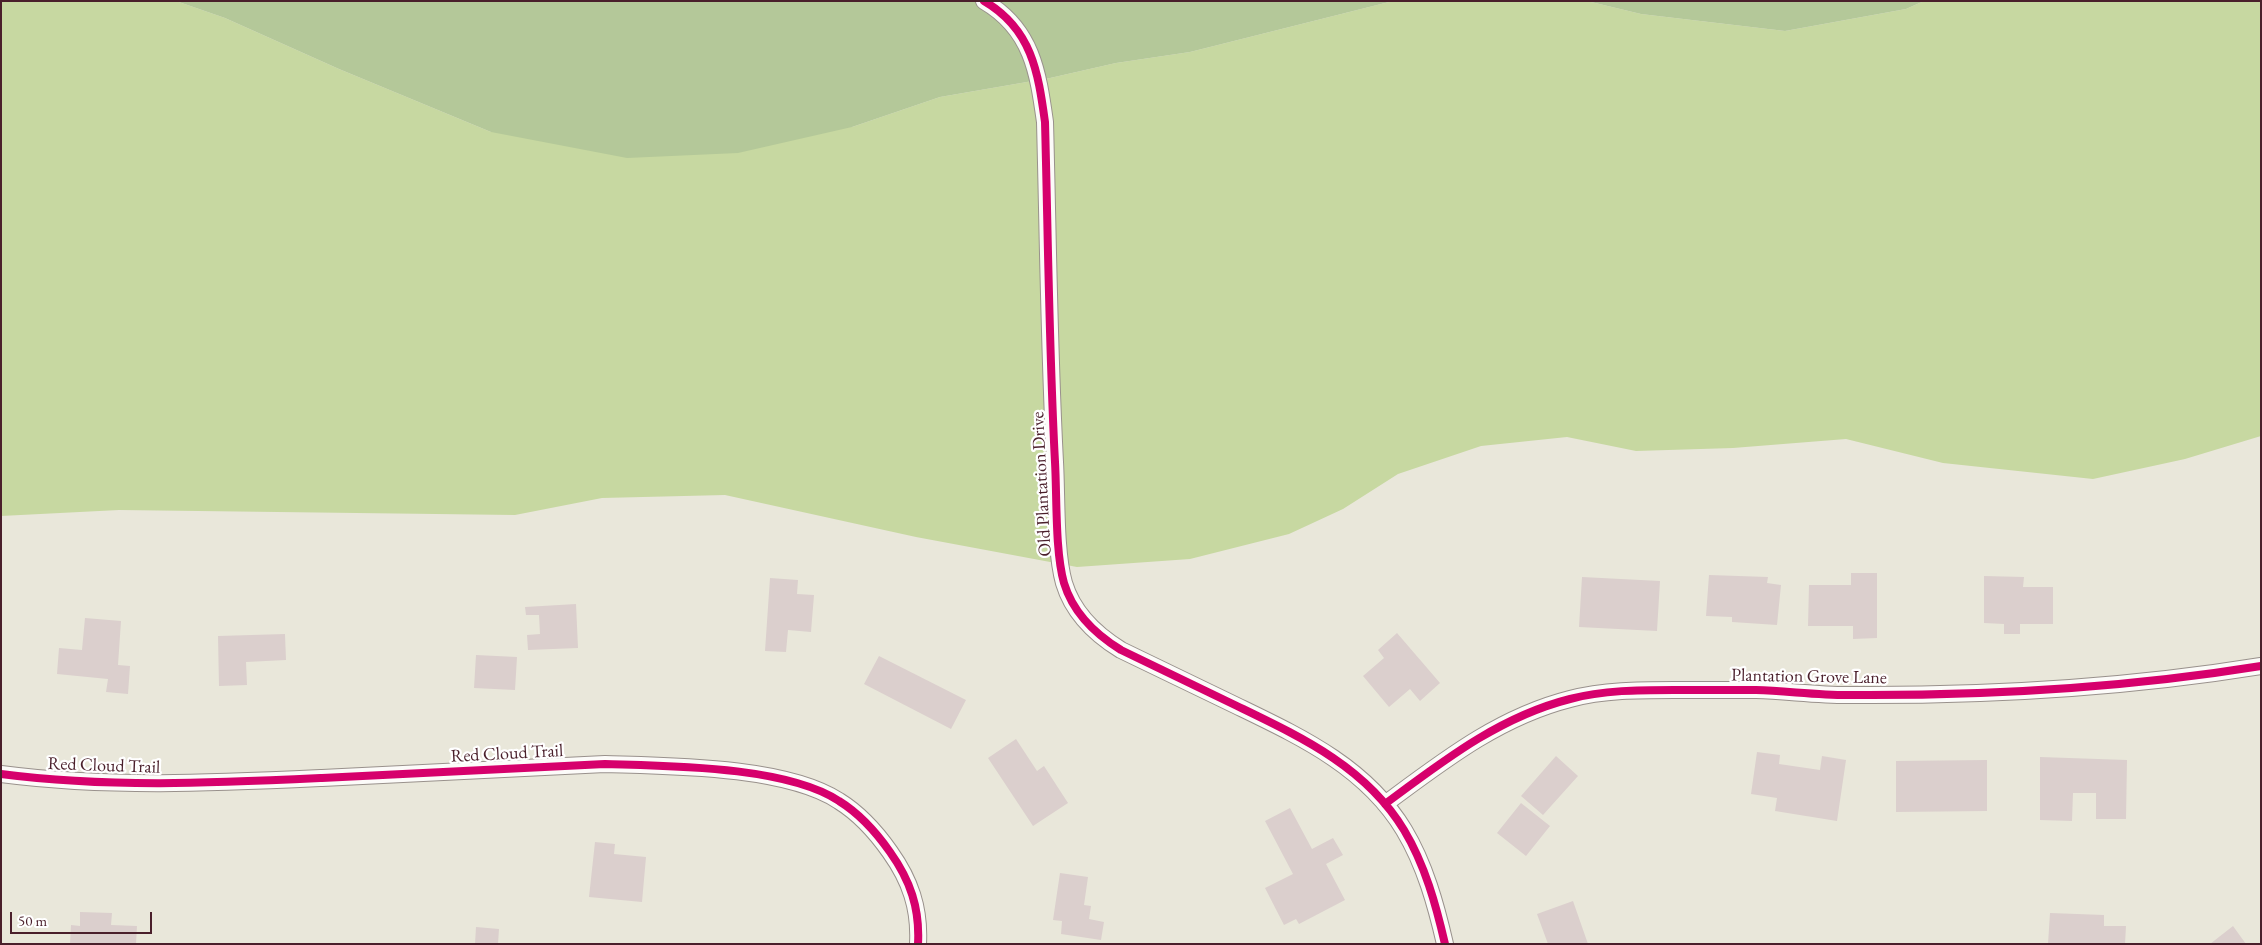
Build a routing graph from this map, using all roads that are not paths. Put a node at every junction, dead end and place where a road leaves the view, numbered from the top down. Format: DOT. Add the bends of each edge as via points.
graph roads {
  1 [pos="984,1"];
  2 [pos="2261,666"];
  3 [pos="1,774"];
  4 [pos="1385,804"];
  5 [pos="918,944"];
  6 [pos="1445,944"];
  1 -- 4 [label="street, Old Plantation Drive" via="1009,21 1023,39 1038,73 1045,122 1060,560 1064,583 1073,604 1085,622 1102,638 1329,753 1371,787"];
  2 -- 4 [label="street, Plantation Grove Lane" via="2119,684 1997,691 1846,695 1746,690 1600,693 1529,712 1490,730"];
  3 -- 5 [label="street, Red Cloud Trail" via="59,782 204,784 605,764 728,771 790,781 815,788 838,800 877,834 909,882 916,905"];
  4 -- 6 [label="street, Old Plantation Drive" via="1404,829 1420,861"];
}
